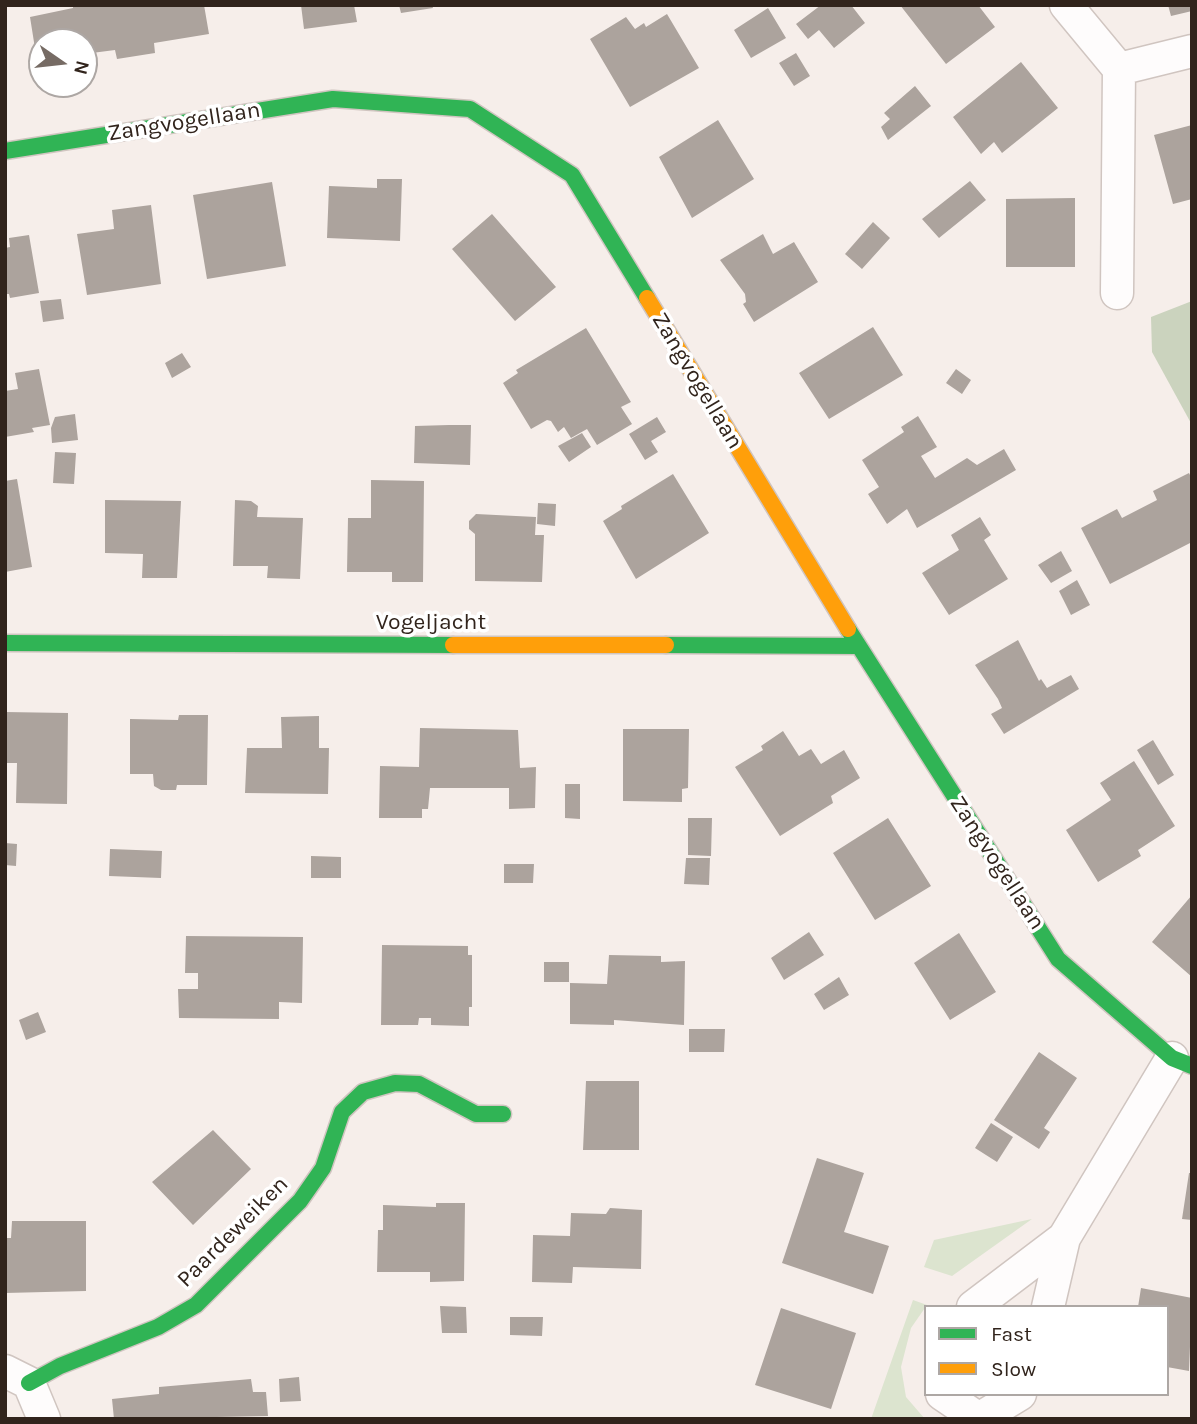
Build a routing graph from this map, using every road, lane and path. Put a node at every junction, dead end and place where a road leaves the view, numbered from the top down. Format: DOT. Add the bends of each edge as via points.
graph roads {
  1 [pos="1066,5"];
  2 [pos="1192,51"];
  3 [pos="1119,69"];
  4 [pos="5,151"];
  5 [pos="1117,293"];
  6 [pos="5,643"];
  7 [pos="858,646"];
  8 [pos="1182,1062"];
  9 [pos="503,1114"];
  10 [pos="1064,1238"];
  11 [pos="976,1305"];
  12 [pos="1048,1305"];
  13 [pos="17,1377"];
  14 [pos="945,1396"];
  15 [pos="1017,1396"];
  16 [pos="44,1419"];
  17 [pos="979,1419"];
  1 -- 3 [label="street"];
  2 -- 3 [label="street"];
  3 -- 5 [label="street"];
  4 -- 7 [label="street, Zangvogellaan" via="333,99 470,108 572,175"];
  6 -- 7 [label="street, Vogeljacht"];
  7 -- 8 [label="street, Zangvogellaan" via="1058,959"];
  8 -- 10 [label="street, Zangvogellaan"];
  9 -- 13 [label="street, Paardeweiken" via="476,1114 419,1084 395,1083 363,1092 342,1112 323,1168 300,1201 196,1305 159,1327 60,1366"];
  10 -- 11 [label="street, Zangvogellaan"];
  10 -- 12 [label="street, Zangvogellaan"];
  13 -- 16 [label="street"];
  14 -- 17 [label="street"];
  15 -- 17 [label="street"];
}
